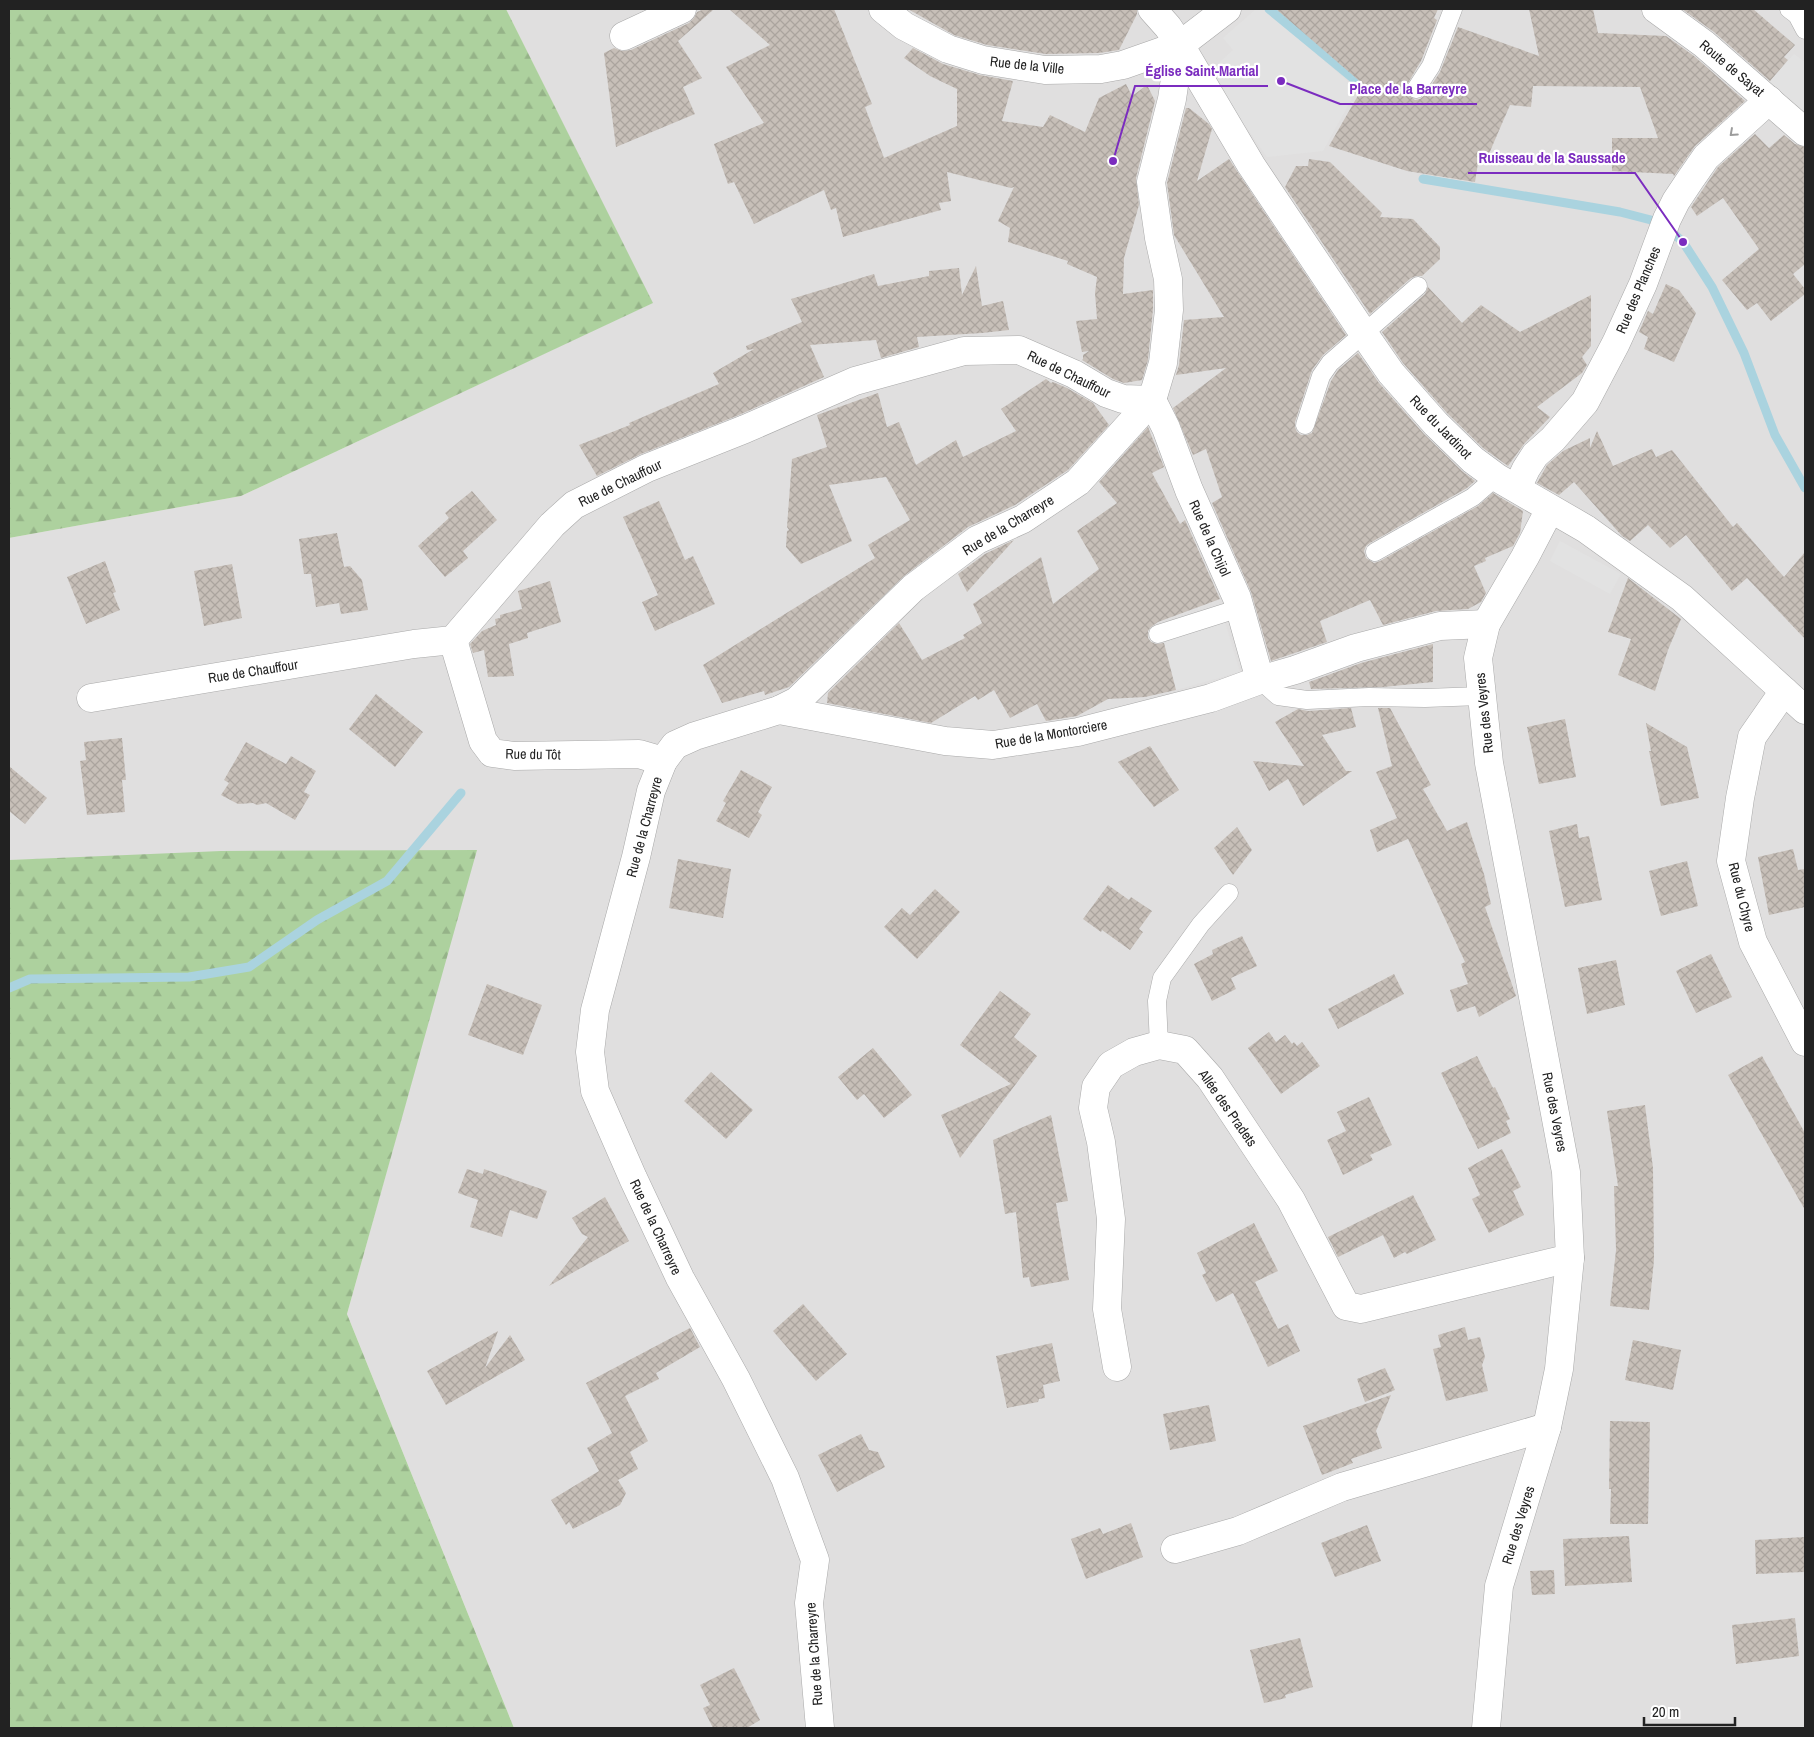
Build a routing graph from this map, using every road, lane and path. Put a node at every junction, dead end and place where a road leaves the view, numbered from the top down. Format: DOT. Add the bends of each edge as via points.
graph roads {
  1 [pos="682,9"];
  2 [pos="883,9"];
  3 [pos="1152,9"];
  4 [pos="1227,9"];
  5 [pos="1453,9"];
  6 [pos="1656,9"];
  7 [pos="1789,9"];
  8 [pos="1805,30"];
  9 [pos="624,36"];
  10 [pos="1180,45"];
  11 [pos="1416,89"];
  12 [pos="1769,100"];
  13 [pos="1805,132"];
  14 [pos="1418,286"];
  15 [pos="1364,334"];
  16 [pos="1152,400"];
  17 [pos="1305,425"];
  18 [pos="1506,483"];
  19 [pos="1550,509"];
  20 [pos="1375,552"];
  21 [pos="1240,608"];
  22 [pos="1486,624"];
  23 [pos="1158,634"];
  24 [pos="453,640"];
  25 [pos="1260,680"];
  26 [pos="1784,691"];
  27 [pos="1481,696"];
  28 [pos="90,698"];
  29 [pos="778,710"];
  30 [pos="1805,710"];
  31 [pos="663,761"];
  32 [pos="1229,893"];
  33 [pos="1805,1042"];
  34 [pos="1159,1045"];
  35 [pos="1570,1258"];
  36 [pos="1117,1367"];
  37 [pos="1547,1427"];
  38 [pos="1175,1549"];
  39 [pos="820,1728"];
  40 [pos="1486,1728"];
  1 -- 9 [label="street"];
  2 -- 10 [label="street, Rue de la Ville" via="904,26 948,49 983,60 1045,70 1101,69 1123,65"];
  3 -- 10 [label="street, Rue du Jardinot"];
  4 -- 10 [label="street, Rue de la Ville"];
  5 -- 11 [label="lane" via="1431,66"];
  6 -- 12 [label="street, Route de Sayat" via="1704,44"];
  7 -- 8 [label="lane" via="1797,15"];
  10 -- 15 [label="street, Rue du Jardinot" via="1251,165"];
  10 -- 16 [label="street, Rue de la Charreyre" via="1172,99 1151,182 1158,238 1168,279 1169,310 1163,363"];
  12 -- 13 [label="street, Route de Sayat"];
  12 -- 18 [label="street, Rue des Planches, one-way" via="1706,157 1668,219 1643,284 1584,402 1526,469"];
  14 -- 15 [label="lane"];
  15 -- 17 [label="lane" via="1320,376"];
  15 -- 18 [label="street, Rue du Jardinot" via="1391,373 1436,424 1472,460"];
  16 -- 21 [label="street, Rue de la Chijol"];
  16 -- 24 [label="street, Rue de Chauffour" via="1123,399 1106,393 1074,374 1019,350 964,351 855,381 647,468 574,505 552,525"];
  16 -- 29 [label="street, Rue de la Charreyre" via="1078,482 1023,519 976,540 913,588 796,701"];
  18 -- 19 [label="street, Rue du Jardinot"];
  18 -- 20 [label="lane" via="1473,497"];
  19 -- 22 [label="street, Rue des Veyres" via="1526,558"];
  19 -- 26 [label="street, Rue du Jardinot" via="1586,529 1682,598"];
  21 -- 23 [label="lane"];
  21 -- 25 [label="street, Rue de la Chijol"];
  22 -- 25 [label="street, Rue de la Montorciere" via="1440,626 1356,648"];
  22 -- 27 [label="street, Rue des Veyres" via="1478,658"];
  24 -- 28 [label="street, Rue de Chauffour"];
  24 -- 31 [label="street, Rue du Tôt" via="483,740 492,752 514,756 639,754"];
  25 -- 27 [label="lane" via="1278,696 1307,700"];
  25 -- 29 [label="street, Rue de la Montorciere" via="1212,698 1078,732 993,745 945,742"];
  26 -- 30 [label="street, Rue du Jardinot"];
  26 -- 33 [label="street, Rue du Chyre" via="1752,737 1731,861 1754,942"];
  27 -- 35 [label="street, Rue des Veyres" via="1489,763 1566,1172"];
  29 -- 31 [label="street, Rue de la Charreyre" via="695,736 675,745"];
  31 -- 39 [label="street, Rue de la Charreyre" via="651,791 594,1010 590,1052 595,1091 680,1278 736,1379 785,1478 815,1560 809,1603"];
  32 -- 34 [label="lane" via="1201,924 1162,978 1157,1001"];
  34 -- 35 [label="street, Allée des Pradets" via="1185,1050 1210,1078 1291,1200 1346,1306 1361,1309"];
  34 -- 36 [label="street, Allée des Pradets" via="1134,1052 1111,1065 1096,1087 1092,1108 1101,1142 1111,1219 1107,1309"];
  35 -- 37 [label="street, Rue des Veyres" via="1559,1369"];
  37 -- 38 [label="street" via="1342,1487 1238,1530"];
  37 -- 40 [label="street, Rue des Veyres" via="1499,1586"];
}
